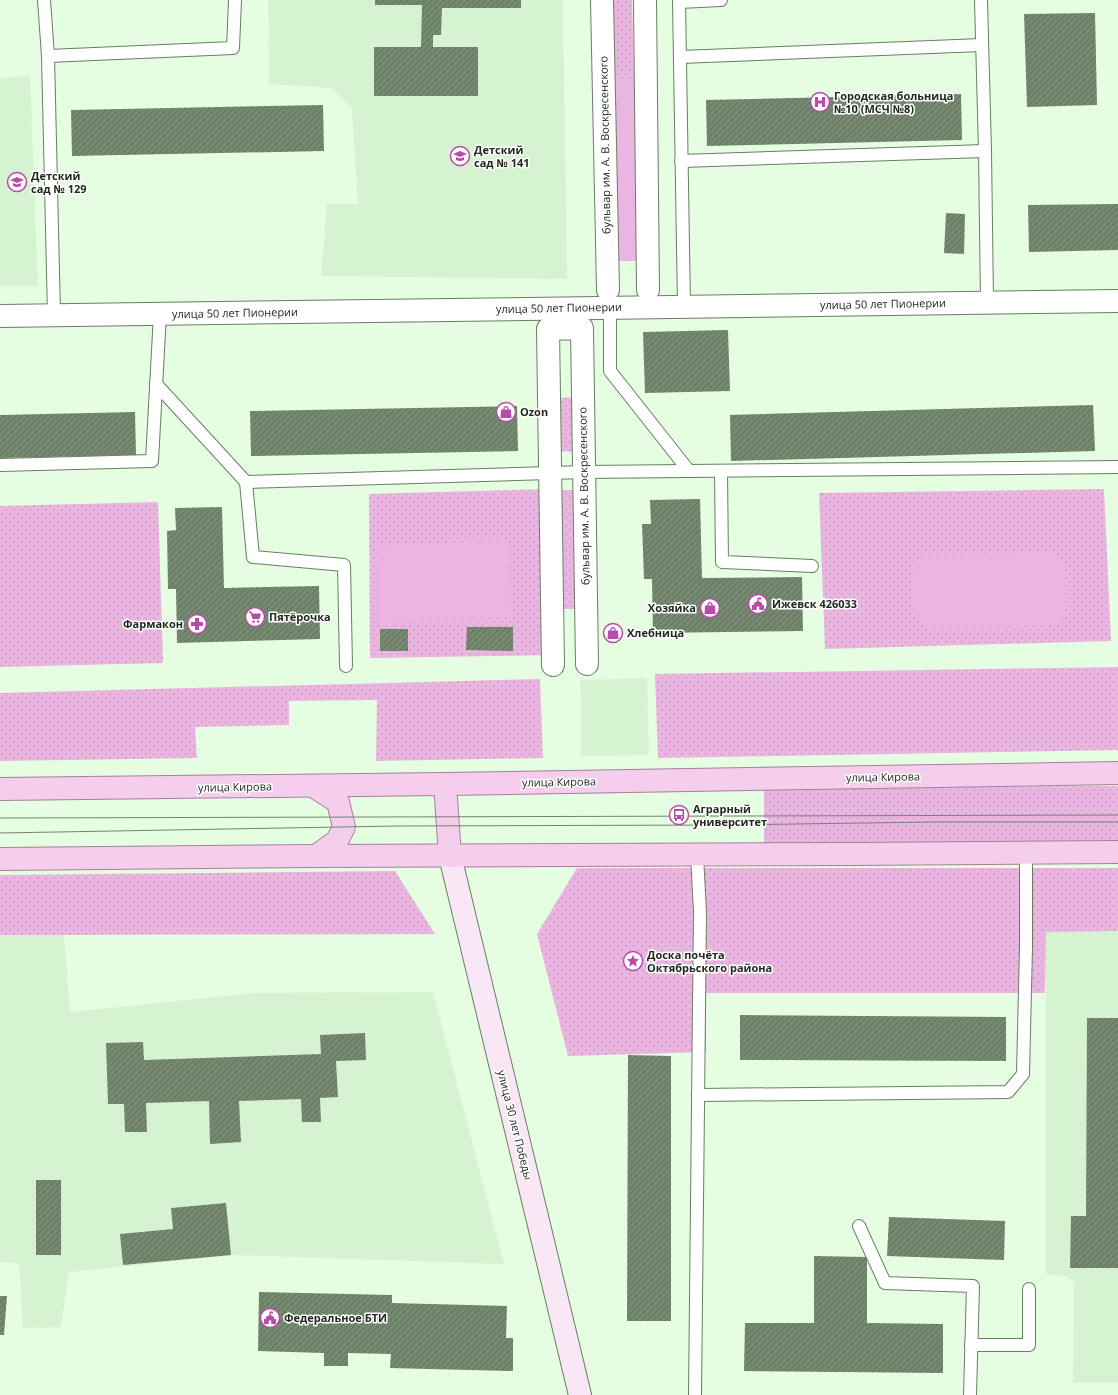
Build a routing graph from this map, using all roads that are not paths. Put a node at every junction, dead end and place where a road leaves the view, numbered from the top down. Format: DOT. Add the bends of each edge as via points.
graph roads {
  1 [pos="44,0"];
  2 [pos="235,0"];
  3 [pos="602,0"];
  4 [pos="644,0"];
  5 [pos="721,0"];
  6 [pos="980,0"];
  7 [pos="679,1"];
  8 [pos="982,45"];
  9 [pos="48,56"];
  10 [pos="680,57"];
  11 [pos="985,151"];
  12 [pos="682,161"];
  13 [pos="648,290"];
  14 [pos="609,299"];
  15 [pos="1118,301"];
  16 [pos="987,302"];
  17 [pos="684,307"];
  18 [pos="160,314"];
  19 [pos="54,315"];
  20 [pos="0,316"];
  21 [pos="156,384"];
  22 [pos="0,465"];
  23 [pos="1118,467"];
  24 [pos="688,471"];
  25 [pos="721,471"];
  26 [pos="584,472"];
  27 [pos="550,474"];
  28 [pos="246,482"];
  29 [pos="812,566"];
  30 [pos="587,664"];
  31 [pos="553,665"];
  32 [pos="346,666"];
  33 [pos="1118,773"];
  34 [pos="445,784"];
  35 [pos="313,786"];
  36 [pos="0,789"];
  37 [pos="1118,852"];
  38 [pos="1026,853"];
  39 [pos="697,855"];
  40 [pos="316,856"];
  41 [pos="450,856"];
  42 [pos="0,859"];
  43 [pos="698,1095"];
  44 [pos="859,1226"];
  45 [pos="1029,1289"];
  46 [pos="971,1345"];
  47 [pos="580,1395"];
  48 [pos="695,1395"];
  49 [pos="970,1395"];
  1 -- 9 [label="lane"];
  2 -- 9 [label="lane" via="232,48"];
  3 -- 14 [label="street, бульвар им. А. В. Воскресенского"];
  4 -- 13 [label="street"];
  5 -- 7 [label="lane"];
  6 -- 8 [label="lane"];
  7 -- 10 [label="lane"];
  8 -- 10 [label="lane"];
  8 -- 11 [label="lane"];
  9 -- 19 [label="lane"];
  10 -- 12 [label="lane"];
  11 -- 12 [label="lane"];
  11 -- 16 [label="lane"];
  12 -- 17 [label="lane"];
  14 -- 17 [label="street, улица 50 лет Пионерии"];
  14 -- 18 [label="street, улица 50 лет Пионерии"];
  14 -- 24 [label="lane" via="610,371"];
  15 -- 16 [label="street, улица 50 лет Пионерии"];
  16 -- 17 [label="street, улица 50 лет Пионерии"];
  18 -- 19 [label="street, улица 50 лет Пионерии"];
  18 -- 21 [label="lane"];
  19 -- 20 [label="street, улица 50 лет Пионерии"];
  21 -- 22 [label="lane" via="152,461"];
  21 -- 28 [label="lane"];
  23 -- 25 [label="lane"];
  24 -- 25 [label="lane"];
  24 -- 26 [label="lane"];
  25 -- 29 [label="lane" via="722,562"];
  26 -- 27 [label="lane"];
  26 -- 27 [label="street, бульвар им. А. В. Воскресенского" via="582,328 548,329"];
  26 -- 30 [label="street, бульвар им. А. В. Воскресенского"];
  27 -- 28 [label="lane"];
  27 -- 31 [label="street"];
  28 -- 32 [label="lane" via="253,557 344,565"];
  33 -- 34 [label="main road, улица Кирова"];
  34 -- 35 [label="main road, улица Кирова"];
  34 -- 41 [label="main road"];
  35 -- 36 [label="main road, улица Кирова"];
  35 -- 40 [label="main road" via="338,802 344,827 337,842"];
  37 -- 38 [label="main road"];
  38 -- 39 [label="main road"];
  38 -- 43 [label="lane" via="1023,1074 1008,1092"];
  39 -- 41 [label="main road"];
  39 -- 43 [label="lane" via="700,912"];
  40 -- 41 [label="main road"];
  40 -- 42 [label="main road"];
  41 -- 47 [label="main road, улица 30 лет Победы"];
  43 -- 48 [label="lane"];
  44 -- 46 [label="lane" via="885,1283 973,1286"];
  45 -- 46 [label="lane" via="1029,1345"];
  46 -- 49 [label="lane"];
}
